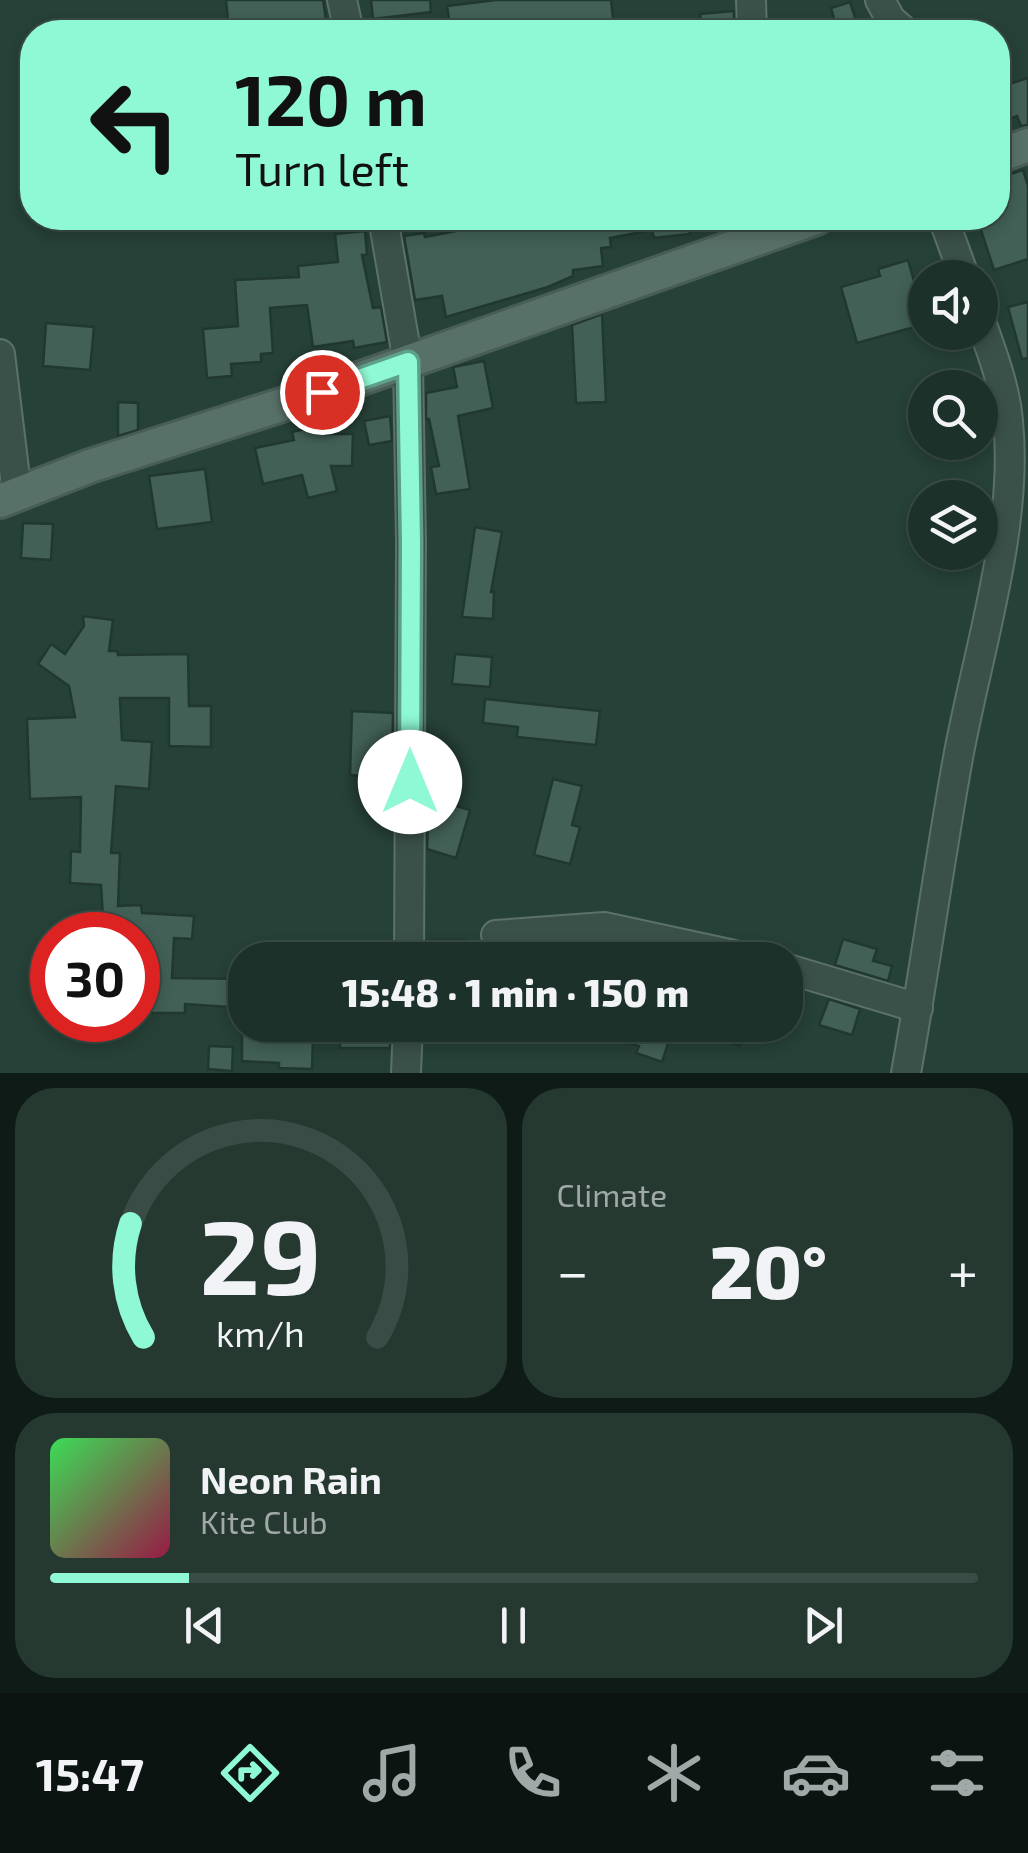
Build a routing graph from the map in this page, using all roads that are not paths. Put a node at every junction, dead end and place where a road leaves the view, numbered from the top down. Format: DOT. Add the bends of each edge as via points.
graph roads {
  1 [pos="385,230"];
  2 [pos="759,230"];
  3 [pos="946,230"];
  4 [pos="957,260"];
  5 [pos="991,350"];
  6 [pos="0,354"];
  7 [pos="408,362"];
  8 [pos="9,498"];
  9 [pos="496,935"];
  10 [pos="409,942"];
  11 [pos="674,942"];
  12 [pos="803,973"];
  13 [pos="918,1008"];
  14 [pos="407,1042"];
  15 [pos="406,1073"];
  16 [pos="906,1073"];
  1 -- 7 [label="street"];
  2 -- 7 [label="main road"];
  3 -- 4 [label="street"];
  5 -- 13 [label="street" via="1008,422 1007,498"];
  6 -- 8 [label="street"];
  7 -- 8 [label="main road"];
  7 -- 10 [label="street"];
  9 -- 11 [label="street" via="604,927"];
  12 -- 13 [label="street"];
  13 -- 16 [label="street"];
  14 -- 15 [label="street"];
}
